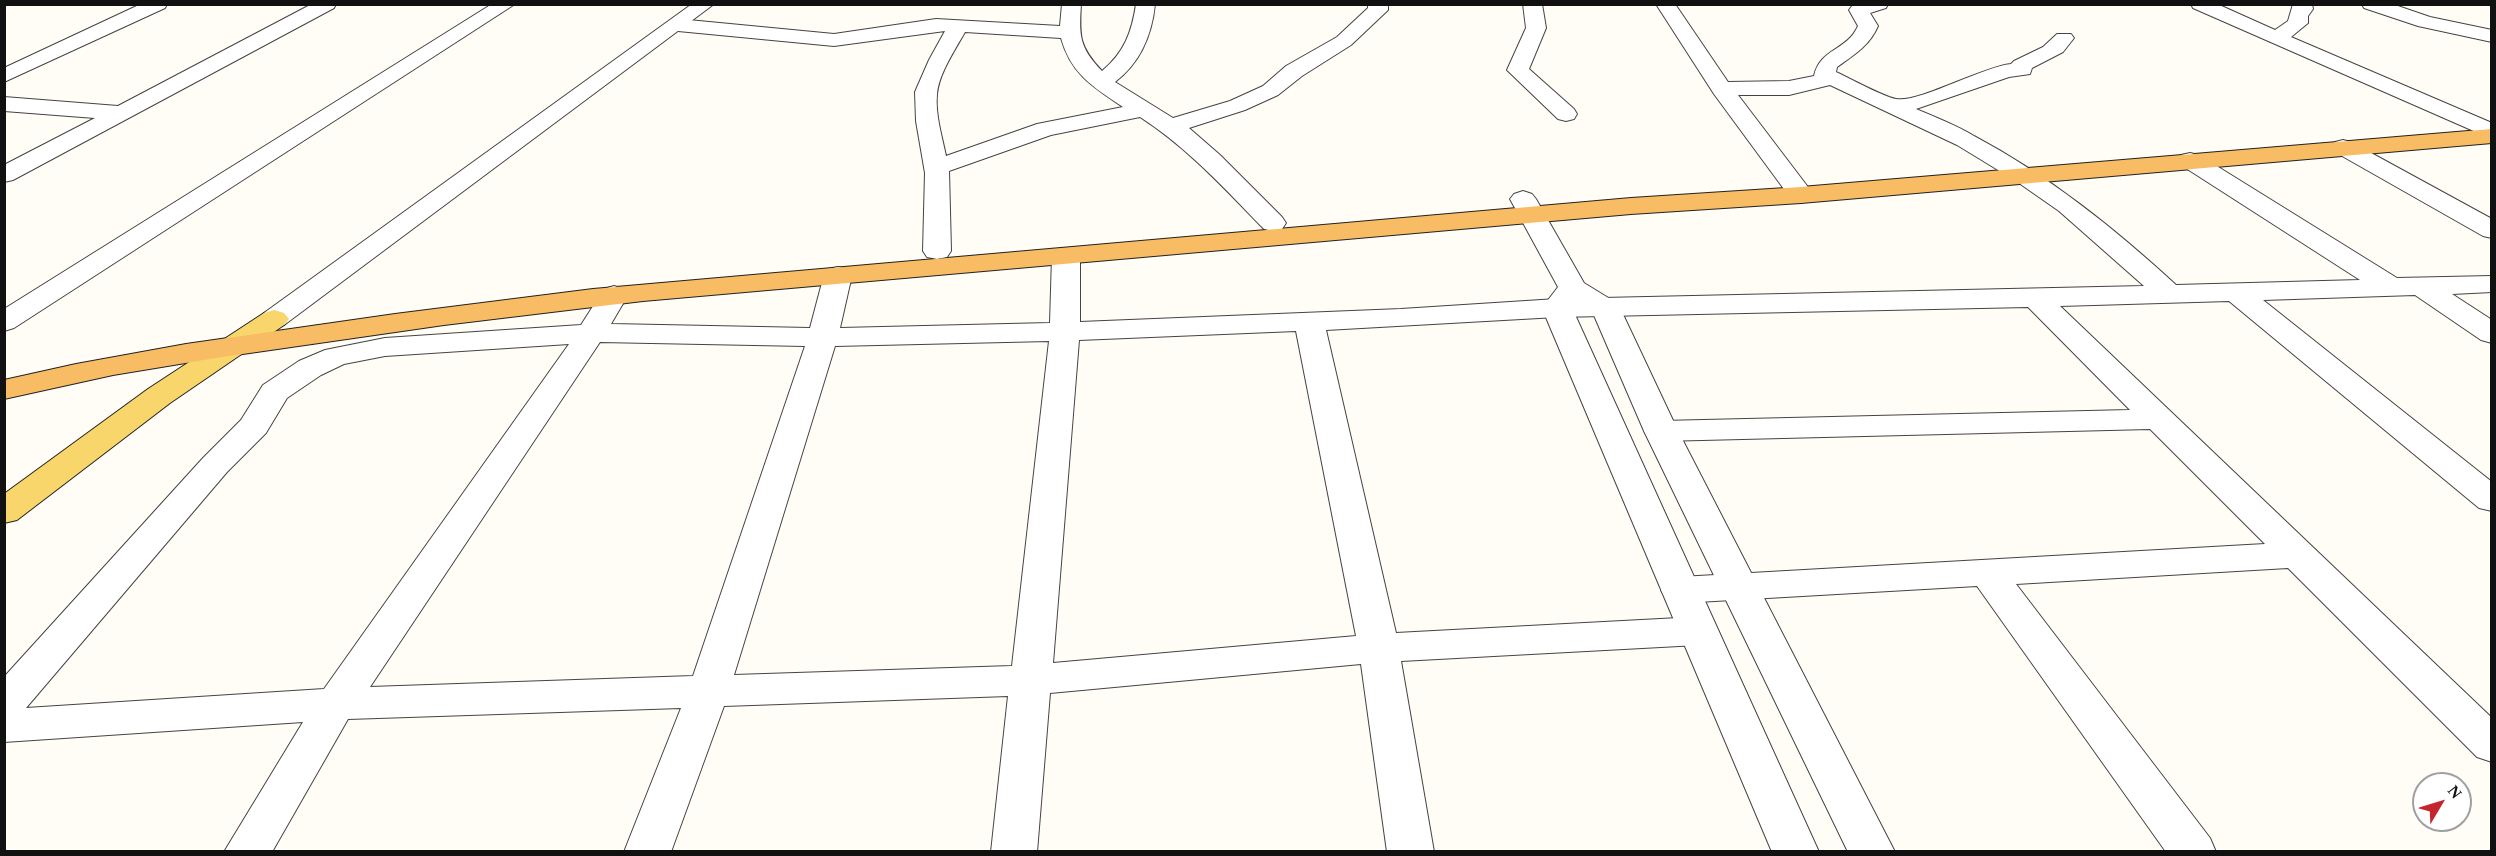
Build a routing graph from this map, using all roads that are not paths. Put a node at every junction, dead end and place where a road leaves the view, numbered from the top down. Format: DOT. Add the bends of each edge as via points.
graph roads {
  1 [pos="158,4"];
  2 [pos="327,4"];
  3 [pos="506,4"];
  4 [pos="705,4"];
  5 [pos="1072,4"];
  6 [pos="1146,4"];
  7 [pos="1378,4"];
  8 [pos="1532,4"];
  9 [pos="1665,4"];
  10 [pos="1879,4"];
  11 [pos="2200,4"];
  12 [pos="2302,4"];
  13 [pos="2371,4"];
  14 [pos="1854,7"];
  15 [pos="678,25"];
  16 [pos="959,25"];
  17 [pos="1069,32"];
  18 [pos="2492,36"];
  19 [pos="2064,38"];
  20 [pos="2276,38"];
  21 [pos="1826,75"];
  22 [pos="4,76"];
  23 [pos="1100,82"];
  24 [pos="1722,89"];
  25 [pos="4,104"];
  26 [pos="1892,107"];
  27 [pos="1145,109"];
  28 [pos="122,113"];
  29 [pos="1566,114"];
  30 [pos="1172,126"];
  31 [pos="2488,131"];
  32 [pos="2343,147"];
  33 [pos="1998,160"];
  34 [pos="2190,160"];
  35 [pos="936,167"];
  36 [pos="4,175"];
  37 [pos="2025,176"];
  38 [pos="1795,185"];
  39 [pos="1528,207"];
  40 [pos="1273,224"];
  41 [pos="2492,230"];
  42 [pos="937,251"];
  43 [pos="1066,256"];
  44 [pos="896,262"];
  45 [pos="838,275"];
  46 [pos="2492,284"];
  47 [pos="2390,286"];
  48 [pos="2421,286"];
  49 [pos="2235,291"];
  50 [pos="2168,293"];
  51 [pos="614,295"];
  52 [pos="1565,298"];
  53 [pos="2035,298"];
  54 [pos="1605,308"];
  55 [pos="274,319"];
  56 [pos="1309,321"];
  57 [pos="4,322"];
  58 [pos="1065,332"];
  59 [pos="591,333"];
  60 [pos="2492,334"];
  61 [pos="823,337"];
  62 [pos="237,345"];
  63 [pos="4,367"];
  64 [pos="4,390"];
  65 [pos="2158,419"];
  66 [pos="1661,430"];
  67 [pos="2492,500"];
  68 [pos="4,512"];
  69 [pos="2297,555"];
  70 [pos="1986,571"];
  71 [pos="1740,588"];
  72 [pos="1680,590"];
  73 [pos="1698,631"];
  74 [pos="1378,648"];
  75 [pos="1032,680"];
  76 [pos="708,692"];
  77 [pos="336,704"];
  78 [pos="4,705"];
  79 [pos="4,726"];
  80 [pos="2492,745"];
  81 [pos="247,852"];
  82 [pos="647,852"];
  83 [pos="1014,852"];
  84 [pos="1411,852"];
  85 [pos="1796,852"];
  86 [pos="1872,852"];
  87 [pos="2193,852"];
  1 -- 22 [label="street"];
  2 -- 28 [label="street"];
  3 -- 57 [label="street"];
  4 -- 15 [label="street"];
  5 -- 17 [label="street"];
  6 -- 23 [label="street" via="1146,15 1128,59"];
  7 -- 30 [label="street" via="1378,10 1356,31 1302,65 1274,89"];
  8 -- 29 [label="street" via="1536,28 1518,70"];
  9 -- 24 [label="street"];
  10 -- 14 [label="street"];
  11 -- 20 [label="street"];
  12 -- 20 [label="street" via="2298,22"];
  13 -- 18 [label="street" via="2425,22"];
  14 -- 21 [label="street" via="1868,26 1865,34 1827,64"];
  15 -- 16 [label="street" via="834,39 911,27"];
  15 -- 55 [label="street"];
  16 -- 17 [label="street"];
  16 -- 35 [label="street" via="927,92 927,121"];
  17 -- 23 [label="street" via="1076,56"];
  19 -- 26 [label="street" via="2047,54 2021,64 2022,69"];
  20 -- 31 [label="street"];
  21 -- 24 [label="street" via="1824,80 1803,87"];
  21 -- 26 [label="street"];
  23 -- 27 [label="street"];
  24 -- 38 [label="street"];
  25 -- 28 [label="street"];
  26 -- 33 [label="street" via="1965,140"];
  27 -- 30 [label="street"];
  27 -- 35 [label="street" via="1045,129"];
  28 -- 36 [label="street"];
  30 -- 40 [label="street"];
  31 -- 32 [label="highway"];
  31 -- 33 [label="highway"];
  32 -- 34 [label="highway"];
  32 -- 41 [label="street"];
  33 -- 37 [label="street"];
  33 -- 38 [label="highway"];
  34 -- 37 [label="highway"];
  34 -- 47 [label="street"];
  35 -- 42 [label="street"];
  37 -- 38 [label="highway"];
  37 -- 50 [label="street" via="2124,251"];
  38 -- 39 [label="highway"];
  39 -- 40 [label="highway"];
  39 -- 43 [label="highway"];
  39 -- 52 [label="street"];
  40 -- 42 [label="highway"];
  42 -- 44 [label="highway"];
  43 -- 44 [label="highway"];
  43 -- 58 [label="street"];
  44 -- 45 [label="highway"];
  44 -- 55 [label="highway" via="503,287"];
  45 -- 51 [label="highway"];
  45 -- 61 [label="street"];
  46 -- 48 [label="street"];
  47 -- 48 [label="street"];
  47 -- 49 [label="street"];
  48 -- 60 [label="street"];
  49 -- 50 [label="street"];
  49 -- 67 [label="street"];
  50 -- 53 [label="street"];
  51 -- 59 [label="street"];
  51 -- 62 [label="highway" via="455,313"];
  52 -- 54 [label="street"];
  52 -- 56 [label="street"];
  52 -- 72 [label="street"];
  53 -- 54 [label="street"];
  53 -- 65 [label="street"];
  54 -- 66 [label="street"];
  55 -- 62 [label="main road"];
  55 -- 63 [label="highway"];
  56 -- 58 [label="street"];
  56 -- 74 [label="street"];
  58 -- 61 [label="street"];
  58 -- 75 [label="street"];
  59 -- 61 [label="street"];
  59 -- 77 [label="street"];
  59 -- 78 [label="street" via="385,347 336,356 310,368 274,392 254,426 215,465"];
  61 -- 76 [label="street"];
  62 -- 64 [label="highway" via="54,377"];
  62 -- 68 [label="main road" via="159,396"];
  65 -- 66 [label="street"];
  65 -- 69 [label="street"];
  66 -- 71 [label="street"];
  69 -- 70 [label="street"];
  69 -- 80 [label="street"];
  70 -- 71 [label="street"];
  70 -- 87 [label="street"];
  71 -- 72 [label="street"];
  71 -- 86 [label="street"];
  72 -- 73 [label="street"];
  73 -- 74 [label="street"];
  73 -- 85 [label="street"];
  74 -- 75 [label="street"];
  74 -- 84 [label="street"];
  75 -- 76 [label="street"];
  75 -- 83 [label="street"];
  76 -- 77 [label="street"];
  76 -- 82 [label="street"];
  77 -- 79 [label="street"];
  77 -- 81 [label="street"];
}
